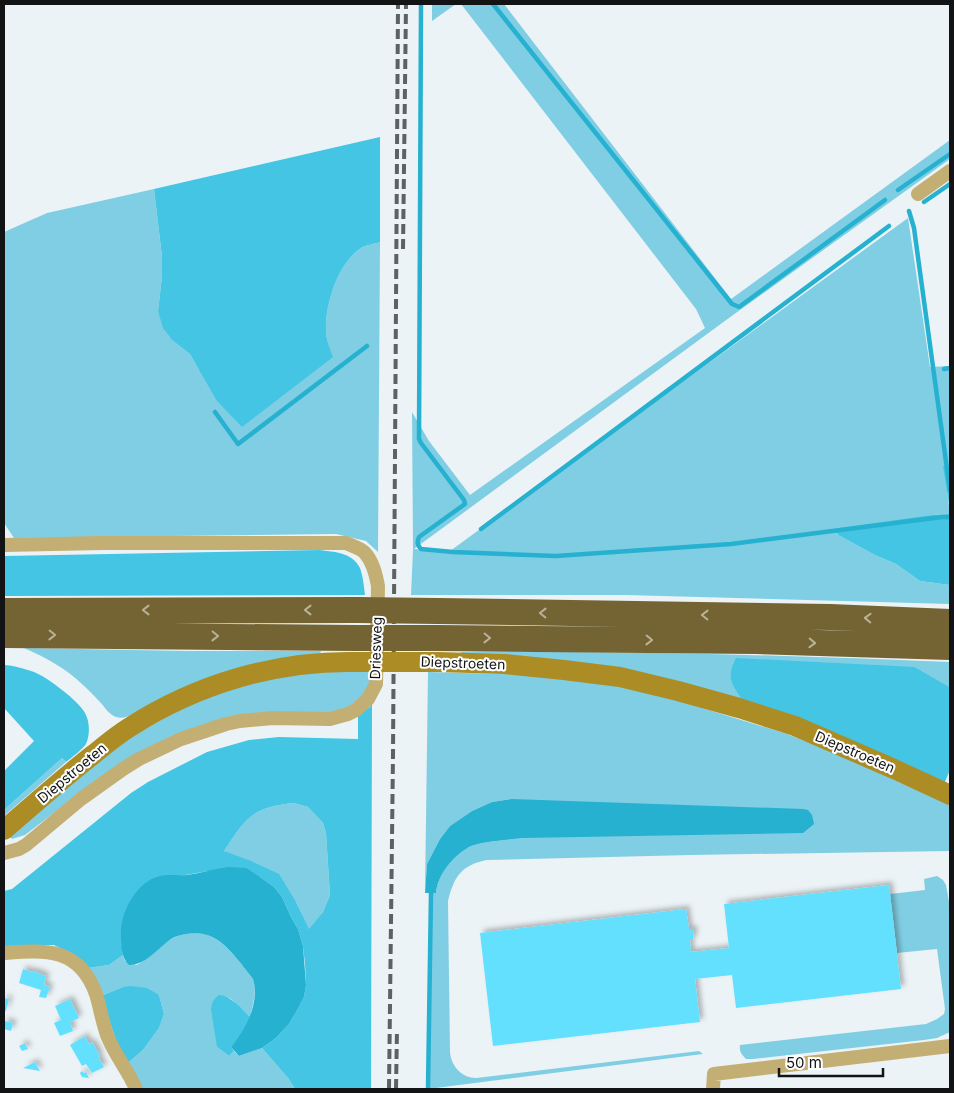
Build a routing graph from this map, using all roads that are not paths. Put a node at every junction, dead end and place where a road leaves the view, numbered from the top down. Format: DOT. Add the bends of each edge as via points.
graph roads {
  1 [pos="950,171"];
  2 [pos="918,194"];
  3 [pos="4,545"];
  4 [pos="4,611"];
  5 [pos="950,622"];
  6 [pos="4,635"];
  7 [pos="950,646"];
  8 [pos="357,650"];
  9 [pos="438,650"];
  10 [pos="950,795"];
  11 [pos="4,830"];
  12 [pos="4,853"];
  13 [pos="4,953"];
  14 [pos="950,1046"];
  15 [pos="136,1089"];
  16 [pos="713,1089"];
  1 -- 2 [label="street"];
  3 -- 12 [label="street, Driesweg" via="346,543 364,552 378,586 376,684 368,699 356,710 330,719 240,721 181,739 123,769 26,845"];
  5 -- 4 [label="highway, one-way, bridge" via="830,617 357,610"];
  6 -- 8 [label="highway, one-way"];
  9 -- 7 [label="highway, one-way" via="756,641"];
  8 -- 9 [label="highway, bridge"];
  8 -- 11 [label="street, Diepstroeten" via="341,661 258,673 210,686 180,699 116,736"];
  9 -- 10 [label="street, Diepstroeten" via="504,664 620,677 739,708 796,726"];
  13 -- 15 [label="street" via="57,953 79,966 96,994 111,1044"];
  14 -- 16 [label="street" via="714,1074"];
}
